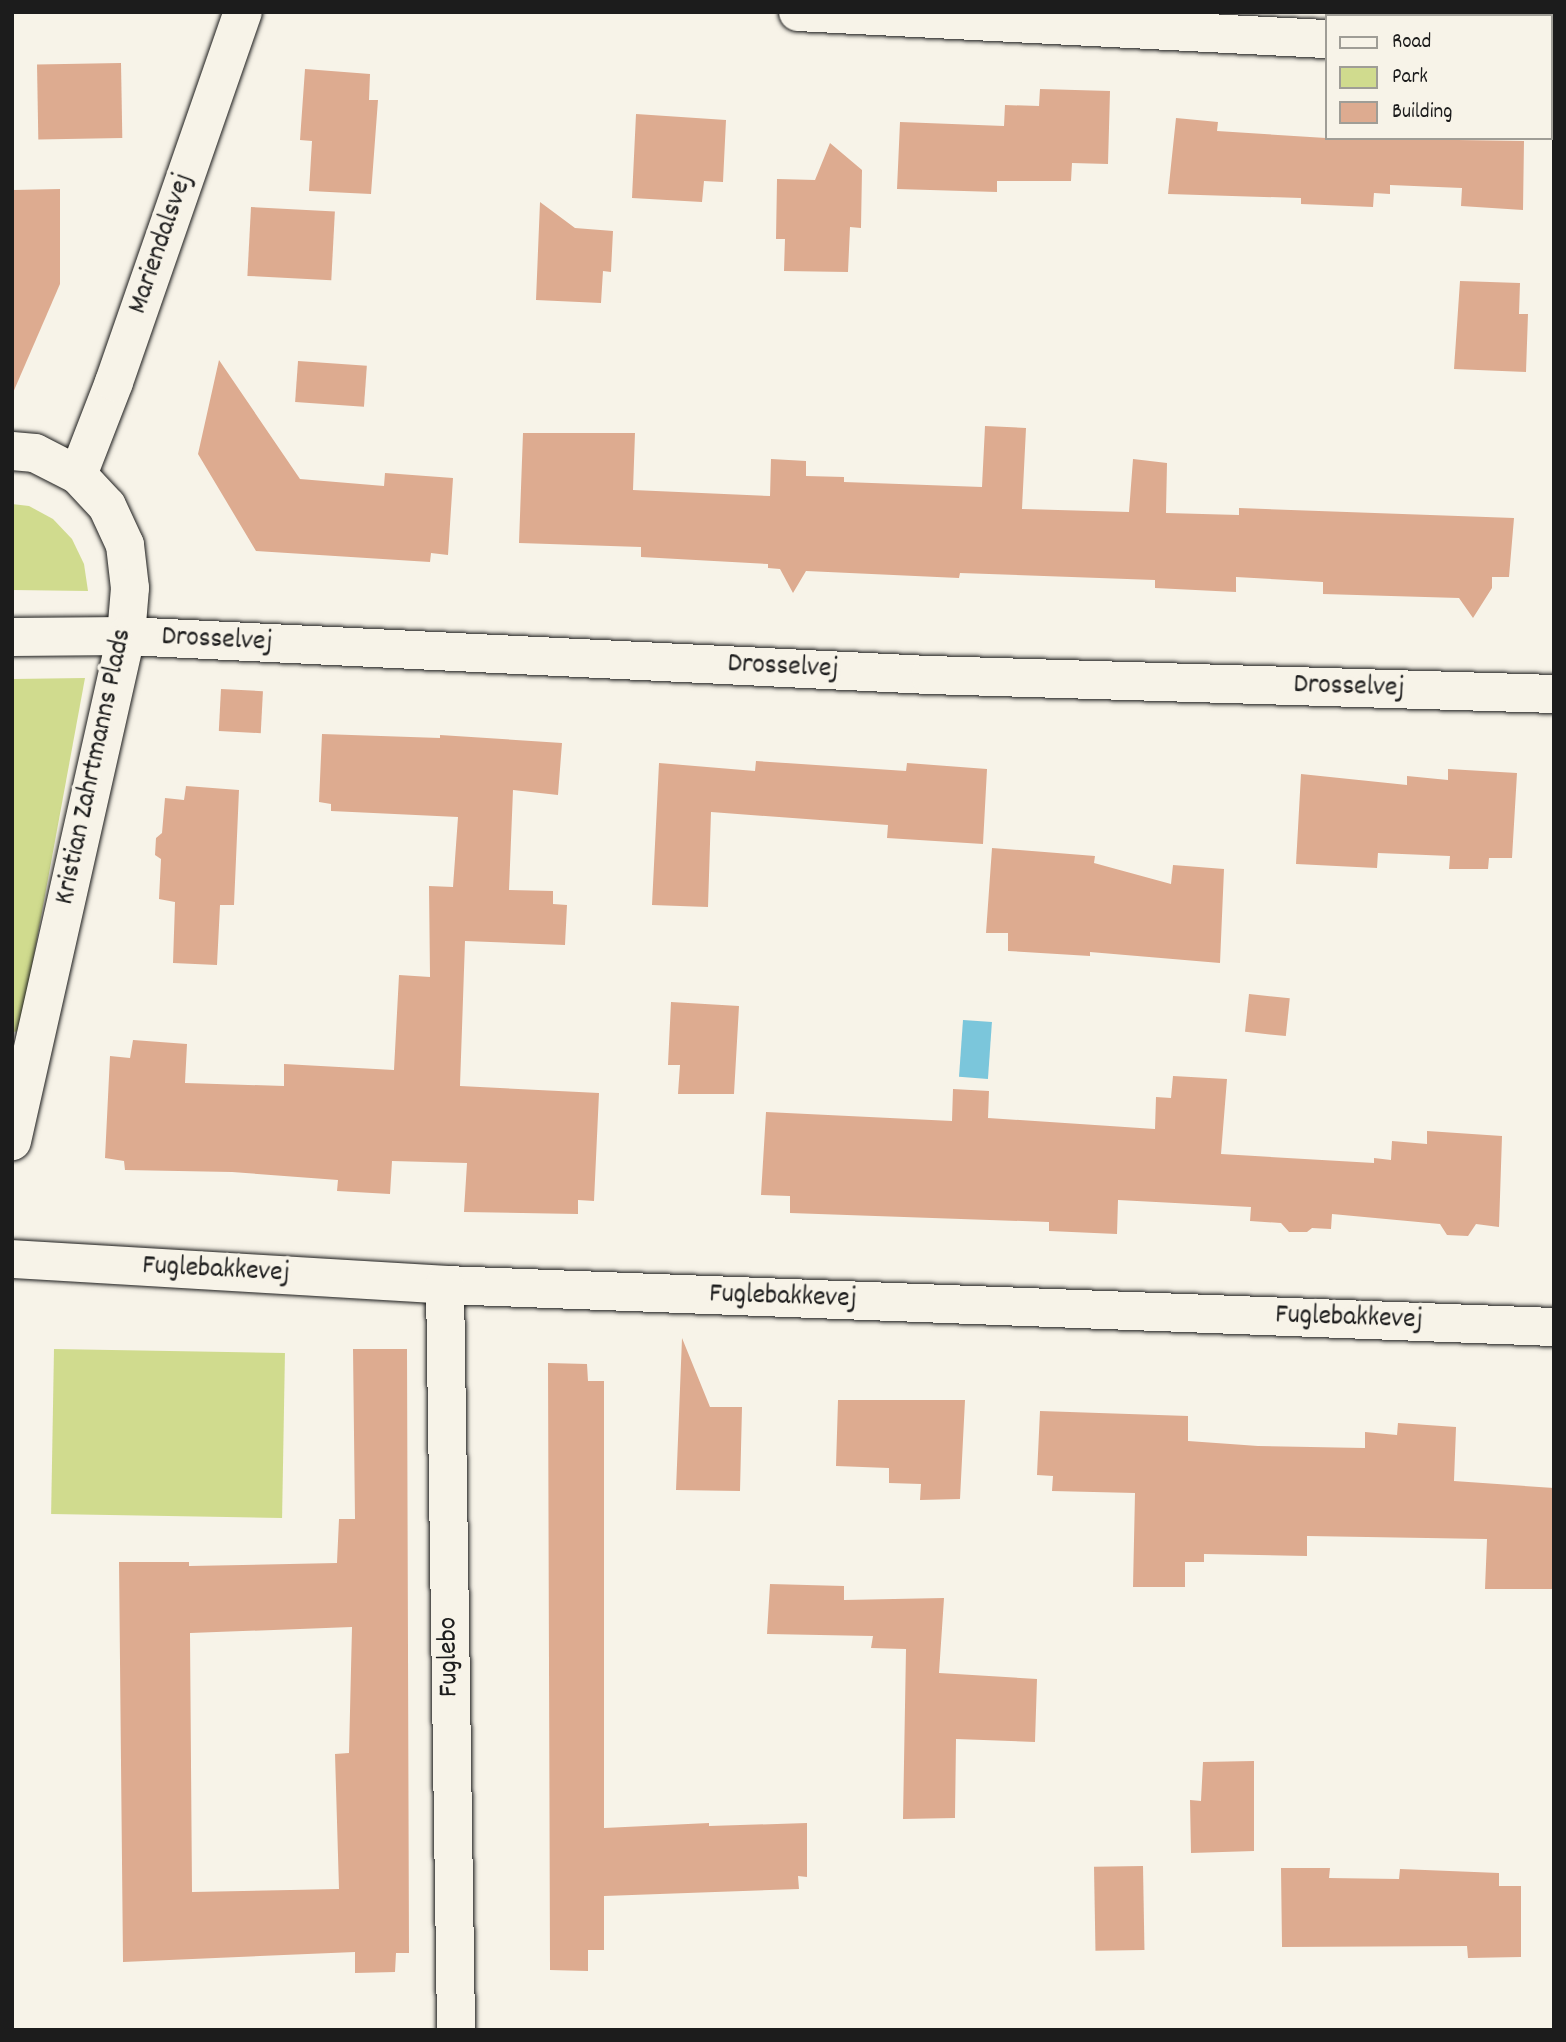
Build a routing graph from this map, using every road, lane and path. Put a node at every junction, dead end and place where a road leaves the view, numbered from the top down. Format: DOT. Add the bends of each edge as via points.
graph roads {
  1 [pos="243,12"];
  2 [pos="798,12"];
  3 [pos="1324,39"];
  4 [pos="12,451"];
  5 [pos="78,475"];
  6 [pos="126,636"];
  7 [pos="12,637"];
  8 [pos="1554,694"];
  9 [pos="12,1141"];
  10 [pos="12,1259"];
  11 [pos="444,1285"];
  12 [pos="1554,1327"];
  13 [pos="456,2030"];
  1 -- 5 [label="street, Mariendalsvej"];
  2 -- 3 [label="street"];
  4 -- 5 [label="street, Kristian Zahrtmanns Plads" via="35,453"];
  5 -- 6 [label="street, Kristian Zahrtmanns Plads" via="107,506 125,545 130,588"];
  6 -- 7 [label="street, Drosselvej"];
  6 -- 8 [label="street, Drosselvej" via="916,674"];
  6 -- 9 [label="street, Kristian Zahrtmanns Plads"];
  10 -- 11 [label="street, Fuglebakkevej"];
  11 -- 12 [label="street, Fuglebakkevej"];
  11 -- 13 [label="street, Fuglebo"];
}
